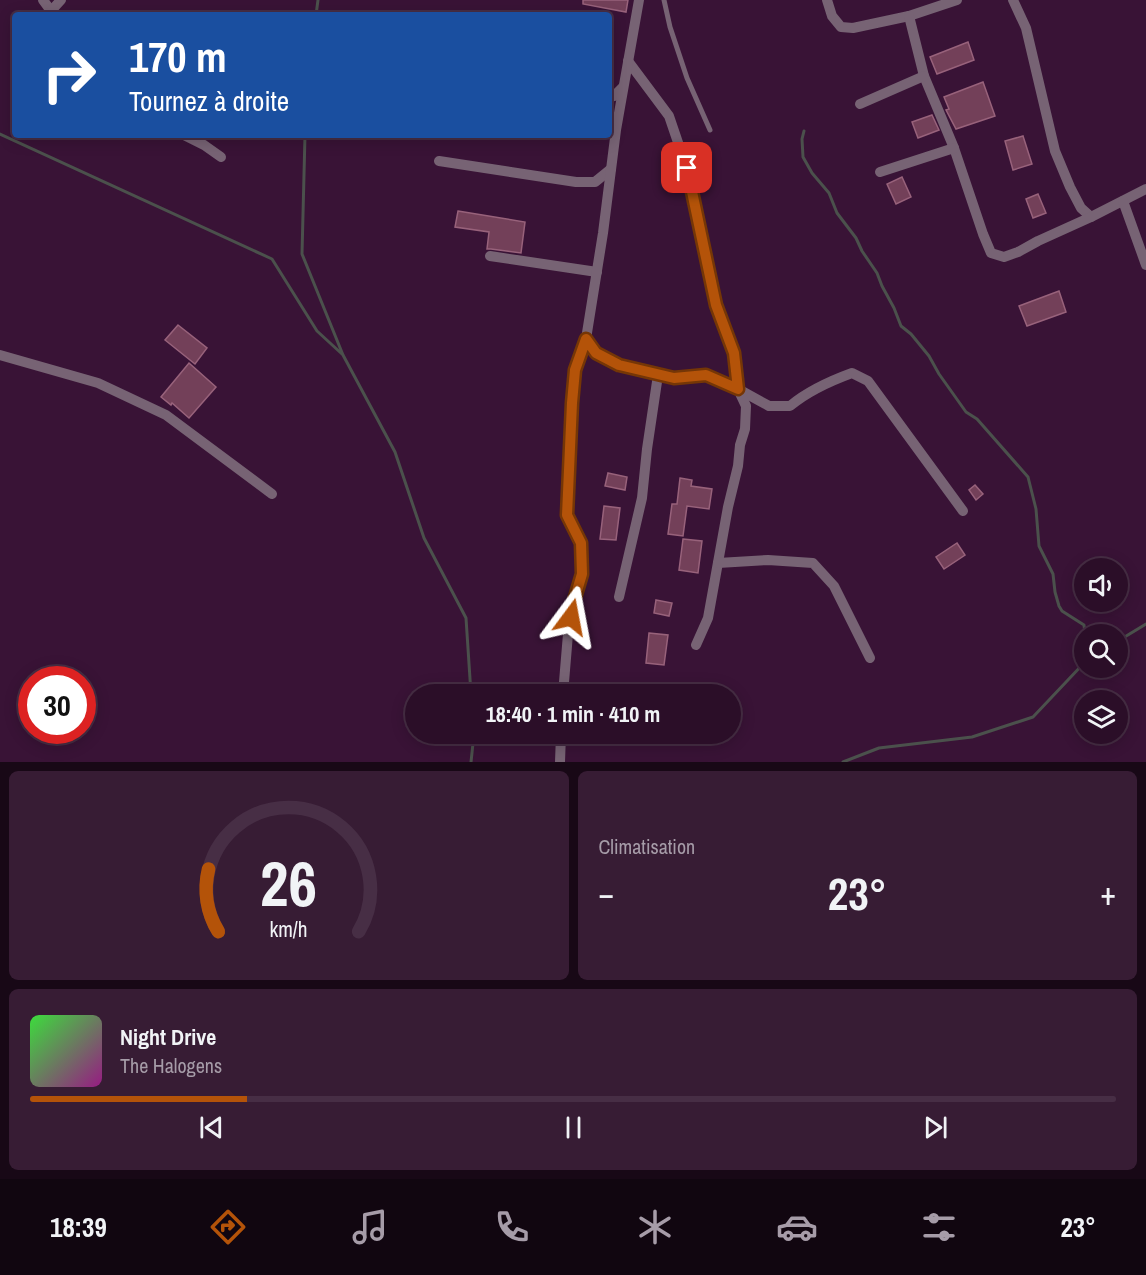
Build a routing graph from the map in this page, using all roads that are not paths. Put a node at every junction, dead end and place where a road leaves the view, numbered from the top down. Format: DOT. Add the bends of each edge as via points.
graph roads {
  1 [pos="639,0"];
  2 [pos="664,0"];
  3 [pos="827,0"];
  4 [pos="957,0"];
  5 [pos="1013,0"];
  6 [pos="909,16"];
  7 [pos="628,62"];
  8 [pos="924,76"];
  9 [pos="624,87"];
  10 [pos="612,97"];
  11 [pos="860,104"];
  12 [pos="710,130"];
  13 [pos="190,138"];
  14 [pos="954,148"];
  15 [pos="221,158"];
  16 [pos="439,161"];
  17 [pos="611,169"];
  18 [pos="880,172"];
  19 [pos="1146,189"];
  20 [pos="1123,201"];
  21 [pos="1091,217"];
  22 [pos="490,256"];
  23 [pos="1146,265"];
  24 [pos="597,272"];
  25 [pos="586,339"];
  26 [pos="0,355"];
  27 [pos="658,375"];
  28 [pos="738,389"];
  29 [pos="272,494"];
  30 [pos="963,511"];
  31 [pos="718,563"];
  32 [pos="619,597"];
  33 [pos="696,645"];
  34 [pos="870,658"];
  35 [pos="564,684"];
  36 [pos="561,744"];
  37 [pos="560,762"];
  1 -- 7 [label="street"];
  2 -- 12 [label="lane" via="687,78"];
  3 -- 6 [label="street" via="841,27"];
  4 -- 6 [label="street"];
  5 -- 21 [label="street" via="1026,28 1055,151 1081,208"];
  6 -- 8 [label="street"];
  7 -- 9 [label="street"];
  7 -- 28 [label="street" via="669,116 687,168 716,305 734,353"];
  8 -- 11 [label="street"];
  8 -- 14 [label="street"];
  9 -- 10 [label="street"];
  9 -- 17 [label="street"];
  13 -- 15 [label="street"];
  14 -- 18 [label="street"];
  14 -- 21 [label="street" via="991,254 1004,257 1018,252"];
  16 -- 17 [label="street" via="576,183 595,182"];
  17 -- 24 [label="street"];
  19 -- 20 [label="street"];
  20 -- 21 [label="street"];
  20 -- 23 [label="street"];
  22 -- 24 [label="street"];
  24 -- 25 [label="street"];
  25 -- 27 [label="street" via="596,353 619,365"];
  25 -- 35 [label="street" via="575,370 567,515 581,543 582,574 568,634"];
  26 -- 29 [label="street" via="98,383 166,415"];
  27 -- 28 [label="street" via="706,375"];
  27 -- 32 [label="street" via="642,498"];
  28 -- 30 [label="street" via="769,406 790,406 832,380 852,373 868,381"];
  28 -- 31 [label="street" via="746,406 745,429"];
  31 -- 33 [label="street" via="708,618"];
  31 -- 34 [label="street" via="813,563 834,586"];
  36 -- 37 [label="street"];
}
